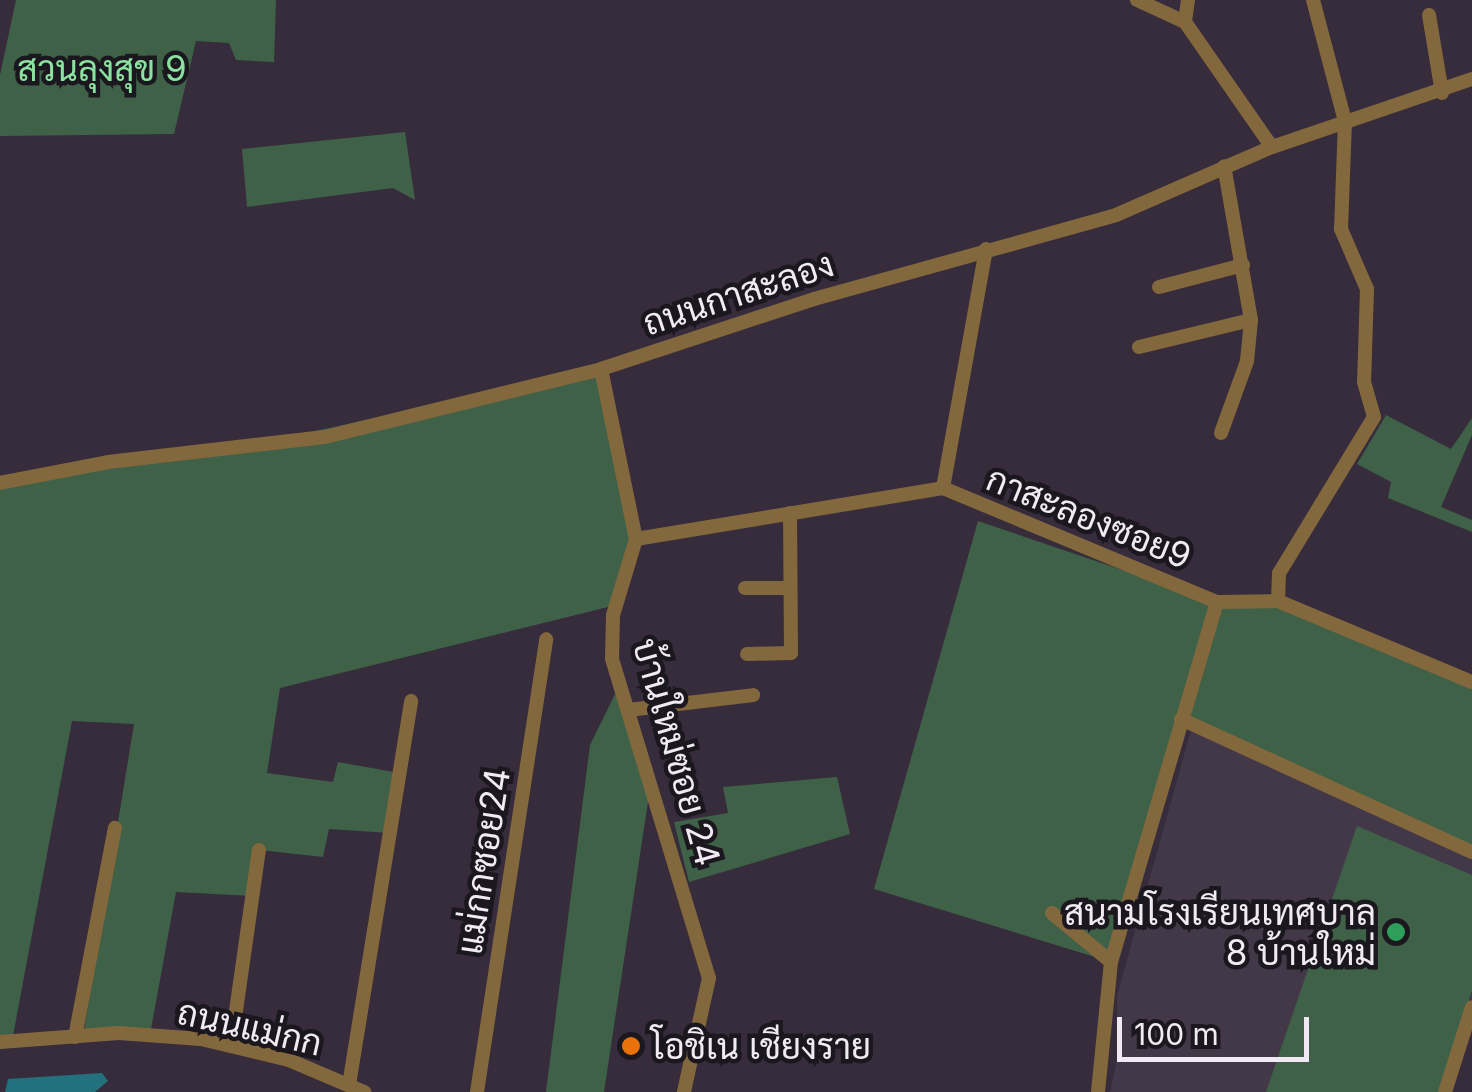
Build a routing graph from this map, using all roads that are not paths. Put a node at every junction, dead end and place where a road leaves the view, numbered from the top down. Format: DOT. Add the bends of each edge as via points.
graph roads {
  1 [pos="1136,0"];
  2 [pos="1188,0"];
  3 [pos="1312,0"];
  4 [pos="1429,15"];
  5 [pos="1184,22"];
  6 [pos="1472,79"];
  7 [pos="1442,93"];
  8 [pos="1345,122"];
  9 [pos="1272,147"];
  10 [pos="1224,166"];
  11 [pos="986,248"];
  12 [pos="1243,265"];
  13 [pos="1160,286"];
  14 [pos="1252,320"];
  15 [pos="1139,347"];
  16 [pos="601,369"];
  17 [pos="1222,433"];
  18 [pos="0,483"];
  19 [pos="943,488"];
  20 [pos="790,513"];
  21 [pos="636,539"];
  22 [pos="746,588"];
  23 [pos="790,588"];
  24 [pos="1217,602"];
  25 [pos="1278,602"];
  26 [pos="546,639"];
  27 [pos="747,654"];
  28 [pos="1472,682"];
  29 [pos="753,696"];
  30 [pos="412,701"];
  31 [pos="628,710"];
  32 [pos="1181,718"];
  33 [pos="115,828"];
  34 [pos="259,850"];
  35 [pos="1472,852"];
  36 [pos="1052,913"];
  37 [pos="1111,962"];
  38 [pos="1472,1007"];
  39 [pos="75,1036"];
  40 [pos="0,1042"];
  41 [pos="231,1046"];
  42 [pos="357,1089"];
  43 [pos="476,1092"];
  44 [pos="684,1092"];
  45 [pos="1098,1092"];
  46 [pos="1445,1092"];
  1 -- 5 [label="street"];
  2 -- 5 [label="street"];
  3 -- 8 [label="street"];
  4 -- 7 [label="street"];
  5 -- 9 [label="street"];
  6 -- 7 [label="street, ถนนกาสะลอง"];
  7 -- 8 [label="street, ถนนกาสะลอง"];
  8 -- 9 [label="street, ถนนกาสะลอง"];
  8 -- 25 [label="street" via="1342,229 1367,289 1364,382 1374,417 1279,573"];
  9 -- 10 [label="street, ถนนกาสะลอง"];
  10 -- 11 [label="street, ถนนกาสะลอง" via="1116,215"];
  10 -- 12 [label="street"];
  11 -- 16 [label="street, ถนนกาสะลอง"];
  11 -- 19 [label="street, กาสะลองซอย9"];
  12 -- 13 [label="street"];
  12 -- 14 [label="street"];
  14 -- 15 [label="street"];
  14 -- 17 [label="street" via="1247,361"];
  16 -- 18 [label="street, ถนนกาสะลอง" via="325,437 108,462"];
  16 -- 21 [label="street, บ้านใหม่ซอย 24"];
  19 -- 20 [label="street"];
  19 -- 24 [label="street, กาสะลองซอย9"];
  20 -- 21 [label="street"];
  20 -- 23 [label="street"];
  21 -- 31 [label="street, บ้านใหม่ซอย 24" via="611,637"];
  22 -- 23 [label="street"];
  23 -- 27 [label="street" via="791,653"];
  24 -- 25 [label="street"];
  24 -- 32 [label="street"];
  25 -- 28 [label="street"];
  26 -- 43 [label="street, แม่กกซอย24"];
  29 -- 31 [label="street"];
  30 -- 42 [label="street"];
  31 -- 44 [label="street, บ้านใหม่ซอย 24" via="706,956 709,978"];
  32 -- 35 [label="street"];
  32 -- 37 [label="street"];
  33 -- 39 [label="street"];
  34 -- 41 [label="street"];
  36 -- 37 [label="street"];
  37 -- 45 [label="street"];
  38 -- 46 [label="street"];
  39 -- 40 [label="street, ถนนแม่กก"];
  39 -- 41 [label="street, ถนนแม่กก" via="119,1033"];
  41 -- 42 [label="street, ถนนแม่กก"];
}
